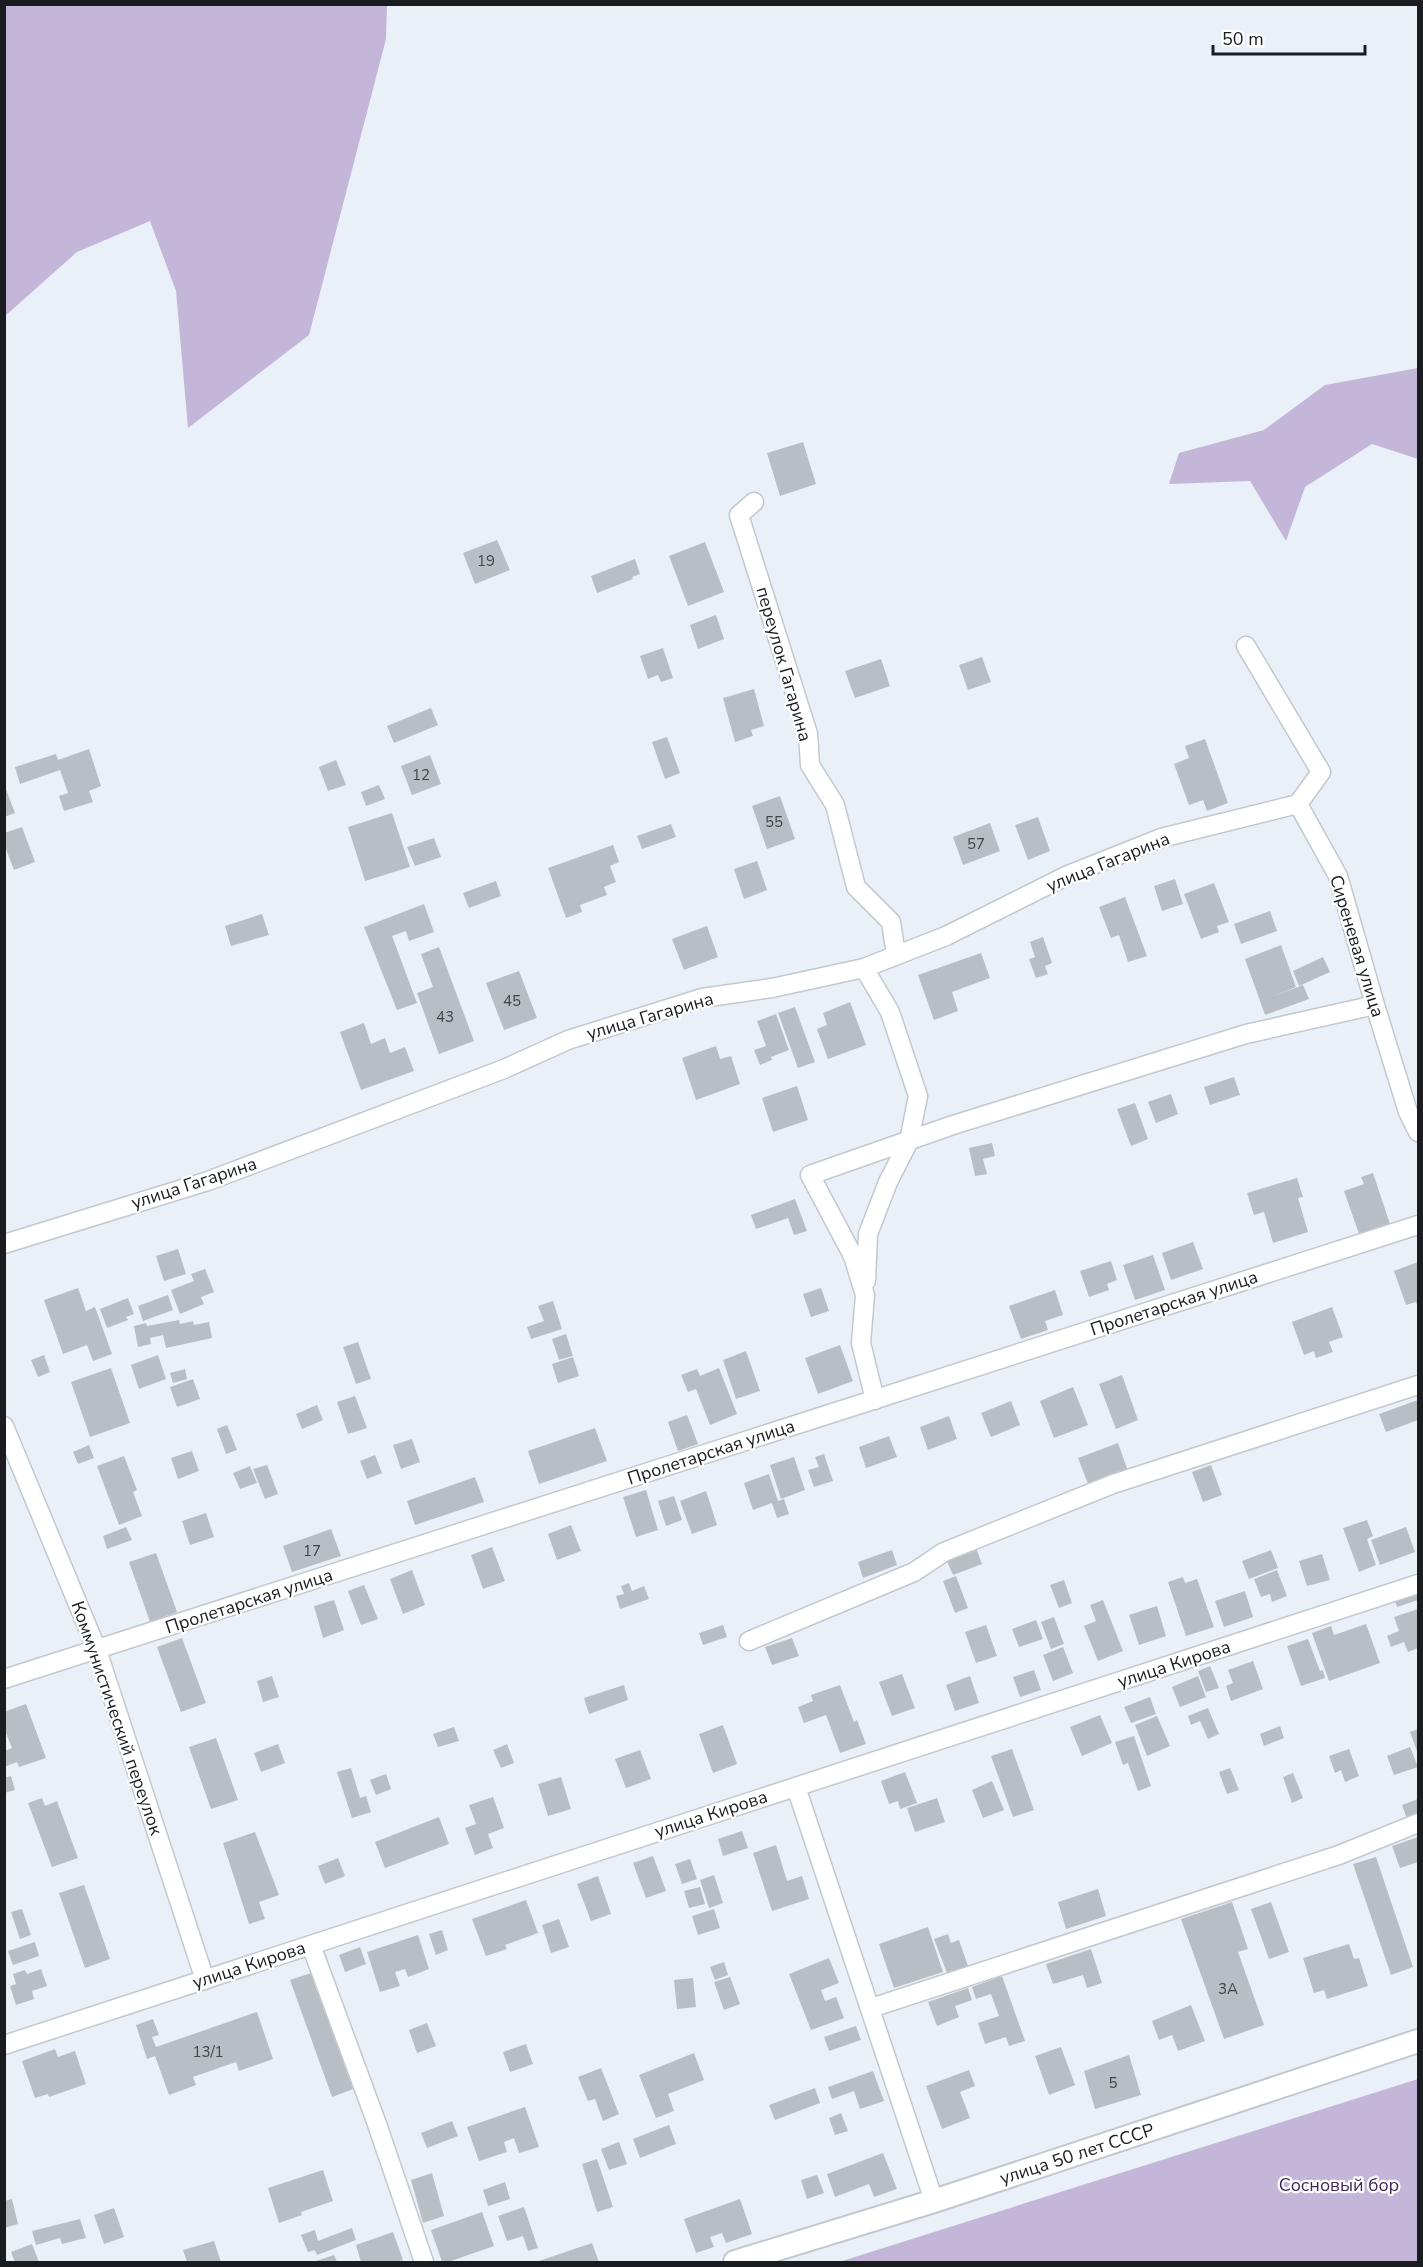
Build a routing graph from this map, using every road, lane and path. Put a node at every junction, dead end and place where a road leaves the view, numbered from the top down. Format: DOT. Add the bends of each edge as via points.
graph roads {
  1 [pos="754,502"];
  2 [pos="1246,646"];
  3 [pos="1298,804"];
  4 [pos="896,955"];
  5 [pos="864,968"];
  6 [pos="1375,1005"];
  7 [pos="1419,1132"];
  8 [pos="909,1141"];
  9 [pos="1419,1225"];
  10 [pos="4,1244"];
  11 [pos="865,1295"];
  12 [pos="1419,1385"];
  13 [pos="875,1400"];
  14 [pos="4,1426"];
  15 [pos="1419,1584"];
  16 [pos="749,1641"];
  17 [pos="97,1650"];
  18 [pos="4,1680"];
  19 [pos="796,1787"];
  20 [pos="1419,1823"];
  21 [pos="311,1945"];
  22 [pos="205,1980"];
  23 [pos="871,2008"];
  24 [pos="1419,2041"];
  25 [pos="4,2045"];
  26 [pos="934,2201"];
  27 [pos="424,2262"];
  28 [pos="735,2262"];
  1 -- 4 [label="street, переулок Гагарина" via="739,515 808,734 810,765 835,805 856,887 891,922"];
  2 -- 3 [label="street" via="1321,772"];
  3 -- 4 [label="street, улица Гагарина" via="1161,838 1068,875 946,936"];
  3 -- 6 [label="street, Сиреневая улица" via="1338,876"];
  4 -- 5 [label="street, улица Гагарина"];
  5 -- 8 [label="street" via="890,1012 918,1096"];
  5 -- 10 [label="street, улица Гагарина" via="702,998 568,1040 504,1069 208,1181"];
  6 -- 7 [label="street, Сиреневая улица" via="1408,1112"];
  6 -- 8 [label="street" via="1246,1034"];
  8 -- 11 [label="street" via="868,1234"];
  8 -- 11 [label="street" via="810,1175 854,1256"];
  9 -- 13 [label="street, Пролетарская улица"];
  11 -- 13 [label="street" via="861,1343"];
  12 -- 16 [label="street" via="1113,1484 944,1552 914,1572"];
  13 -- 17 [label="street, Пролетарская улица"];
  14 -- 17 [label="street, Коммунистический переулок"];
  15 -- 19 [label="street, улица Кирова"];
  17 -- 18 [label="street, Пролетарская улица"];
  17 -- 22 [label="street, Коммунистический переулок"];
  19 -- 21 [label="street, улица Кирова"];
  19 -- 23 [label="street"];
  20 -- 23 [label="street" via="1339,1855"];
  21 -- 22 [label="street, улица Кирова"];
  21 -- 27 [label="street"];
  22 -- 25 [label="street, улица Кирова"];
  23 -- 26 [label="street"];
  24 -- 26 [label="street, улица 50 лет СССР"];
  26 -- 28 [label="street, улица 50 лет СССР"];
}
